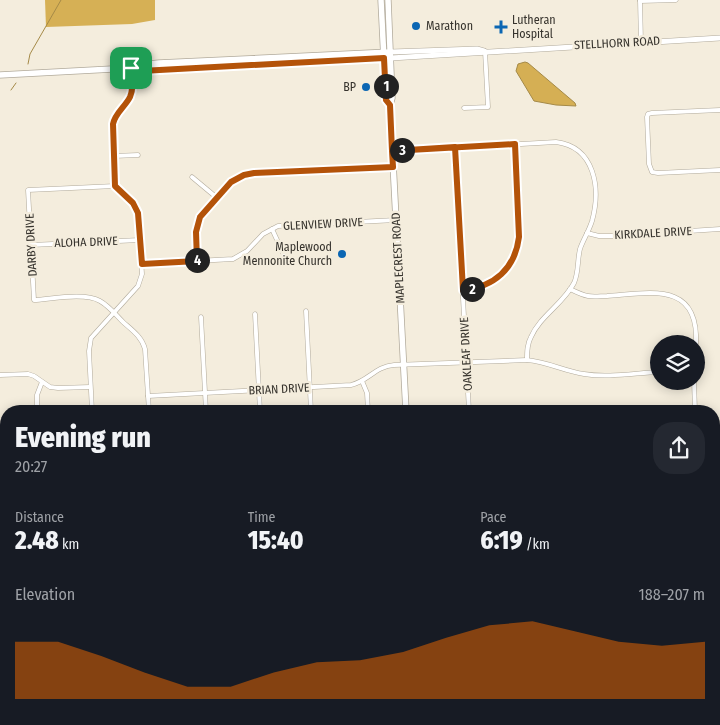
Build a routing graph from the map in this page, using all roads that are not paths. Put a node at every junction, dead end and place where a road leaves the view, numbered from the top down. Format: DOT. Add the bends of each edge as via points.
graph roads {
  1 [pos="380,0"];
  2 [pos="388,0"];
  3 [pos="676,0"];
  4 [pos="640,1"];
  5 [pos="720,38"];
  6 [pos="641,42"];
  7 [pos="485,51"];
  8 [pos="387,55"];
  9 [pos="131,68"];
  10 [pos="0,76"];
  11 [pos="464,108"];
  12 [pos="720,110"];
  13 [pos="515,144"];
  14 [pos="455,147"];
  15 [pos="392,151"];
  16 [pos="138,155"];
  17 [pos="114,156"];
  18 [pos="393,167"];
  19 [pos="720,170"];
  20 [pos="192,177"];
  21 [pos="115,186"];
  22 [pos="216,197"];
  23 [pos="396,220"];
  24 [pos="272,229"];
  25 [pos="720,229"];
  26 [pos="587,233"];
  27 [pos="140,240"];
  28 [pos="31,245"];
  29 [pos="284,254"];
  30 [pos="197,261"];
  31 [pos="142,264"];
  32 [pos="570,289"];
  33 [pos="463,290"];
  34 [pos="306,311"];
  35 [pos="113,313"];
  36 [pos="255,314"];
  37 [pos="201,317"];
  38 [pos="696,335"];
  39 [pos="526,360"];
  40 [pos="466,362"];
  41 [pos="404,364"];
  42 [pos="650,372"];
  43 [pos="0,375"];
  44 [pos="42,382"];
  45 [pos="362,382"];
  46 [pos="90,387"];
  47 [pos="310,387"];
  48 [pos="259,390"];
  49 [pos="694,390"];
  50 [pos="205,393"];
  51 [pos="148,396"];
  52 [pos="37,405"];
  53 [pos="92,405"];
  54 [pos="149,405"];
  55 [pos="206,405"];
  56 [pos="260,405"];
  57 [pos="311,405"];
  58 [pos="368,405"];
  59 [pos="406,405"];
  60 [pos="469,405"];
  61 [pos="695,405"];
  1 -- 8 [label="main road, MAPLECREST ROAD"];
  2 -- 8 [label="main road, MAPLECREST ROAD"];
  3 -- 4 [label="street"];
  4 -- 6 [label="street"];
  5 -- 6 [label="main road, STELLHORN ROAD"];
  6 -- 7 [label="main road, STELLHORN ROAD"];
  7 -- 8 [label="main road, STELLHORN ROAD"];
  7 -- 11 [label="street" via="488,107"];
  8 -- 9 [label="main road, STELLHORN ROAD" via="159,63"];
  8 -- 15 [label="main road, MAPLECREST ROAD" via="386,100 390,105"];
  9 -- 10 [label="main road, STELLHORN ROAD"];
  9 -- 17 [label="street" via="130,96 113,120"];
  12 -- 19 [label="street" via="648,114 652,172"];
  13 -- 14 [label="street"];
  13 -- 26 [label="street" via="564,143 578,150 589,162 594,178 595,204"];
  13 -- 33 [label="street" via="517,250 508,267 495,280 476,289"];
  14 -- 15 [label="street"];
  14 -- 33 [label="street, OAKLEAF DRIVE"];
  15 -- 18 [label="main road, MAPLECREST ROAD"];
  16 -- 17 [label="street"];
  17 -- 21 [label="street"];
  18 -- 22 [label="street" via="254,173 231,182"];
  18 -- 23 [label="main road, MAPLECREST ROAD"];
  20 -- 22 [label="street"];
  21 -- 27 [label="street" via="136,207"];
  21 -- 28 [label="street, DARBY DRIVE" via="28,190"];
  22 -- 30 [label="street" via="197,224"];
  23 -- 24 [label="street, GLENVIEW DRIVE" via="278,226"];
  23 -- 41 [label="main road, MAPLECREST ROAD"];
  24 -- 29 [label="street"];
  24 -- 30 [label="street, GLENVIEW DRIVE" via="241,256"];
  25 -- 26 [label="street, KIRKDALE DRIVE" via="613,236"];
  26 -- 32 [label="street" via="579,254 577,275"];
  27 -- 28 [label="street, ALOHA DRIVE"];
  27 -- 31 [label="street"];
  28 -- 35 [label="street, DARBY DRIVE" via="34,300 92,298"];
  30 -- 31 [label="street, GLENVIEW DRIVE"];
  31 -- 35 [label="street" via="138,286"];
  32 -- 38 [label="street" via="590,297 661,293 675,297 687,306 696,323"];
  32 -- 39 [label="street" via="534,330"];
  33 -- 40 [label="street, OAKLEAF DRIVE"];
  34 -- 47 [label="street"];
  35 -- 46 [label="street" via="96,330 89,343"];
  35 -- 51 [label="street" via="144,344"];
  36 -- 48 [label="street"];
  37 -- 50 [label="street"];
  39 -- 40 [label="street, BRIAN DRIVE"];
  39 -- 42 [label="street, BRIAN DRIVE" via="546,362 591,375"];
  40 -- 41 [label="street, BRIAN DRIVE"];
  40 -- 60 [label="street, OAKLEAF DRIVE"];
  41 -- 45 [label="street, BRIAN DRIVE" via="382,367"];
  41 -- 59 [label="main road, MAPLECREST ROAD"];
  43 -- 44 [label="street" via="28,374"];
  44 -- 46 [label="street" via="58,388"];
  44 -- 52 [label="street"];
  45 -- 47 [label="street, BRIAN DRIVE"];
  45 -- 58 [label="street"];
  46 -- 53 [label="street"];
  47 -- 48 [label="street, BRIAN DRIVE"];
  47 -- 57 [label="street"];
  48 -- 50 [label="street, BRIAN DRIVE"];
  48 -- 56 [label="street"];
  49 -- 61 [label="street"];
  50 -- 51 [label="street, BRIAN DRIVE"];
  50 -- 55 [label="street"];
  51 -- 54 [label="street"];
}
